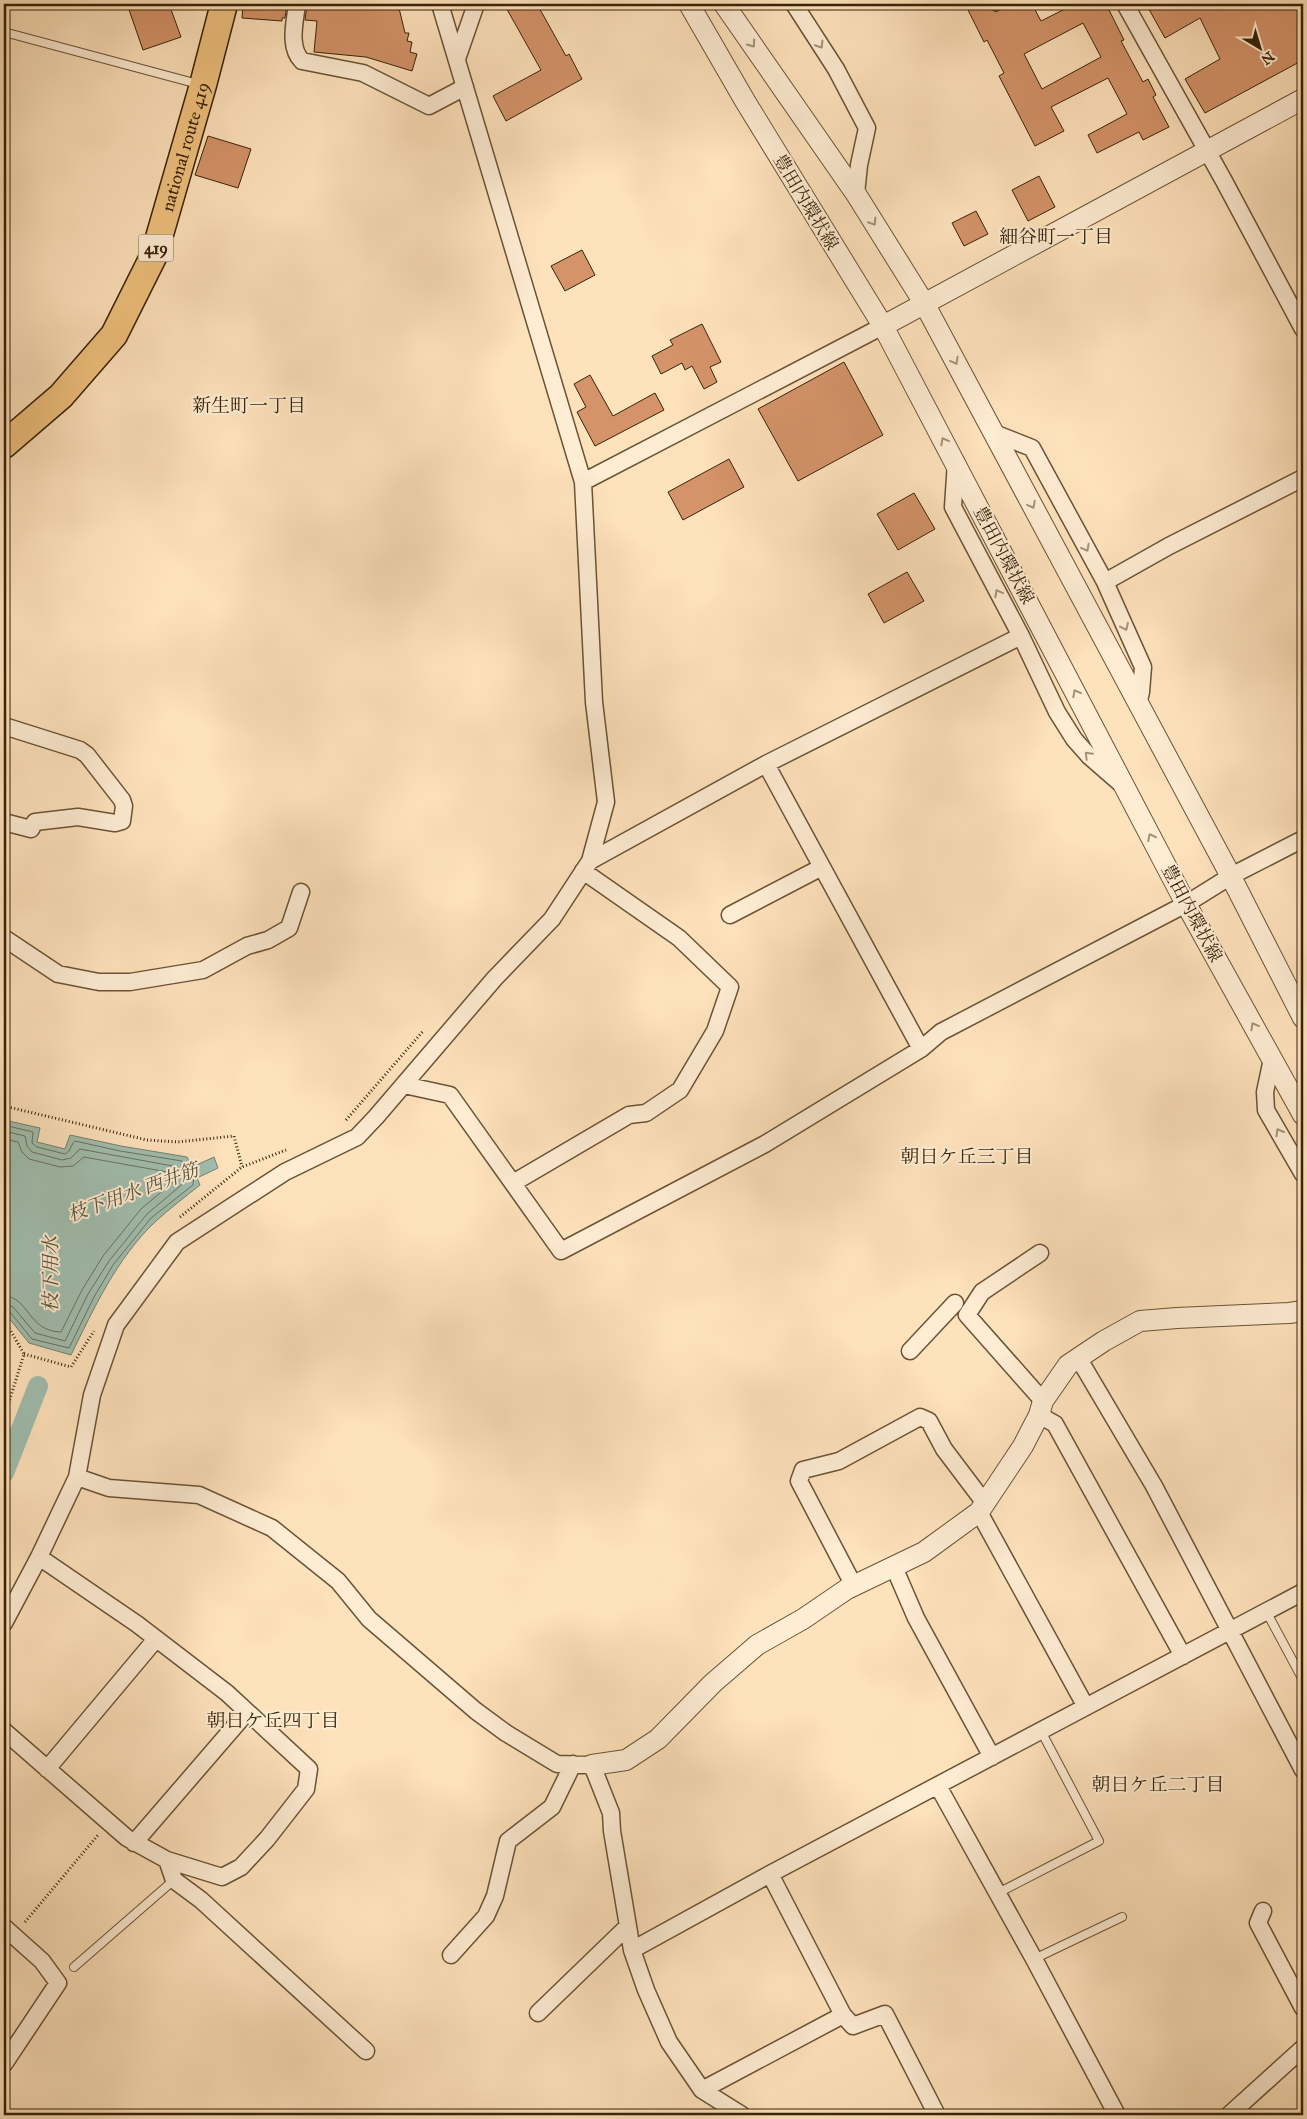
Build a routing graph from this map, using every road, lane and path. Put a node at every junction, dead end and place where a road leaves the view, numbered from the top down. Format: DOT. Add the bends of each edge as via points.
graph roads {
  1 [pos="224,4"];
  2 [pos="297,4"];
  3 [pos="440,4"];
  4 [pos="476,4"];
  5 [pos="689,4"];
  6 [pos="724,4"];
  7 [pos="794,4"];
  8 [pos="1125,4"];
  9 [pos="4,32"];
  10 [pos="457,59"];
  11 [pos="203,86"];
  12 [pos="465,86"];
  13 [pos="1303,99"];
  14 [pos="1206,152"];
  15 [pos="856,194"];
  16 [pos="924,303"];
  17 [pos="883,326"];
  18 [pos="1303,329"];
  19 [pos="994,433"];
  20 [pos="4,445"];
  21 [pos="956,462"];
  22 [pos="1303,478"];
  23 [pos="582,482"];
  24 [pos="1105,582"];
  25 [pos="1020,636"];
  26 [pos="1138,704"];
  27 [pos="4,726"];
  28 [pos="766,764"];
  29 [pos="1125,787"];
  30 [pos="4,822"];
  31 [pos="1303,839"];
  32 [pos="586,866"];
  33 [pos="822,867"];
  34 [pos="1231,876"];
  35 [pos="301,892"];
  36 [pos="1186,904"];
  37 [pos="730,915"];
  38 [pos="4,938"];
  39 [pos="1302,1013"];
  40 [pos="429,1025"];
  41 [pos="921,1049"];
  42 [pos="1272,1059"];
  43 [pos="404,1085"];
  44 [pos="4,1106"];
  45 [pos="1303,1115"];
  46 [pos="345,1121"];
  47 [pos="295,1146"];
  48 [pos="242,1167"];
  49 [pos="1303,1174"];
  50 [pos="513,1183"];
  51 [pos="175,1223"];
  52 [pos="1040,1253"];
  53 [pos="956,1304"];
  54 [pos="1303,1311"];
  55 [pos="4,1319"];
  56 [pos="8,1325"];
  57 [pos="4,1328"];
  58 [pos="95,1328"];
  59 [pos="910,1351"];
  60 [pos="24,1354"];
  61 [pos="1079,1359"];
  62 [pos="1041,1408"];
  63 [pos="4,1418"];
  64 [pos="77,1477"];
  65 [pos="981,1507"];
  66 [pos="39,1557"];
  67 [pos="894,1567"];
  68 [pos="854,1586"];
  69 [pos="1303,1592"];
  70 [pos="1266,1611"];
  71 [pos="4,1623"];
  72 [pos="1231,1630"];
  73 [pos="156,1639"];
  74 [pos="1182,1656"];
  75 [pos="1303,1680"];
  76 [pos="1086,1707"];
  77 [pos="247,1712"];
  78 [pos="4,1731"];
  79 [pos="1040,1732"];
  80 [pos="992,1757"];
  81 [pos="582,1764"];
  82 [pos="47,1769"];
  83 [pos="1303,1770"];
  84 [pos="938,1786"];
  85 [pos="108,1822"];
  86 [pos="134,1843"];
  87 [pos="167,1860"];
  88 [pos="770,1874"];
  89 [pos="174,1880"];
  90 [pos="998,1893"];
  91 [pos="1263,1911"];
  92 [pos="1122,1917"];
  93 [pos="628,1926"];
  94 [pos="9,1932"];
  95 [pos="632,1950"];
  96 [pos="451,1955"];
  97 [pos="1034,1958"];
  98 [pos="74,1967"];
  99 [pos="1303,2008"];
  100 [pos="538,2013"];
  101 [pos="843,2015"];
  102 [pos="1303,2048"];
  103 [pos="366,2052"];
  104 [pos="4,2064"];
  105 [pos="702,2090"];
  106 [pos="742,2115"];
  107 [pos="937,2115"];
  108 [pos="1118,2115"];
  109 [pos="1229,2115"];
  1 -- 11 [label="highway, national route 419 / 419"];
  2 -- 12 [label="street" via="294,42 296,55 302,61 363,73 429,106"];
  3 -- 10 [label="street"];
  4 -- 10 [label="street"];
  5 -- 17 [label="street, 豊田内環状線"];
  6 -- 15 [label="street, one-way"];
  7 -- 15 [label="street, one-way" via="836,69 867,128"];
  8 -- 14 [label="street"];
  9 -- 11 [label="lane"];
  10 -- 12 [label="street"];
  11 -- 20 [label="highway, national route 419 / 419" via="154,255 114,335 61,396"];
  12 -- 23 [label="street"];
  13 -- 14 [label="street"];
  14 -- 16 [label="street"];
  14 -- 18 [label="street"];
  15 -- 16 [label="street, one-way"];
  16 -- 17 [label="street"];
  16 -- 19 [label="street, one-way"];
  21 -- 17 [label="street, 豊田内環状線, one-way"];
  17 -- 23 [label="street"];
  19 -- 24 [label="street, one-way" via="1032,448"];
  19 -- 26 [label="street, one-way"];
  25 -- 21 [label="street, one-way" via="953,507"];
  29 -- 21 [label="street, 豊田内環状線, one-way"];
  22 -- 24 [label="street"];
  23 -- 32 [label="street" via="594,702 606,802"];
  24 -- 26 [label="street, one-way" via="1143,667"];
  25 -- 28 [label="street"];
  29 -- 25 [label="street, one-way" via="1074,739 1057,712"];
  26 -- 34 [label="street"];
  27 -- 30 [label="street" via="80,750 124,806 122,821 115,823 78,818 35,822 31,830"];
  28 -- 32 [label="street"];
  28 -- 33 [label="street"];
  36 -- 29 [label="street, 豊田内環状線, one-way"];
  31 -- 34 [label="street"];
  32 -- 43 [label="street" via="552,919 494,978"];
  32 -- 50 [label="street" via="679,938 730,987 715,1031 680,1090 646,1113 629,1115"];
  33 -- 37 [label="street"];
  33 -- 41 [label="street"];
  34 -- 36 [label="street"];
  34 -- 39 [label="street"];
  35 -- 38 [label="street" via="290,928 268,940 247,946 203,970 130,982 99,982 58,974"];
  36 -- 41 [label="street" via="942,1032"];
  42 -- 36 [label="street, 豊田内環状線, one-way"];
  40 -- 46 [label="path"];
  41 -- 50 [label="street" via="764,1144 561,1251"];
  42 -- 45 [label="street, 豊田内環状線"];
  49 -- 42 [label="street, one-way" via="1266,1110 1265,1092"];
  43 -- 50 [label="street" via="450,1095"];
  43 -- 64 [label="street" via="357,1137 285,1172 177,1242 116,1325 92,1395"];
  44 -- 48 [label="path" via="147,1140 178,1142 234,1136"];
  47 -- 48 [label="path"];
  48 -- 51 [label="path"];
  52 -- 53 [label="street" via="982,1292"];
  53 -- 59 [label="street"];
  53 -- 62 [label="street"];
  54 -- 61 [label="street" via="1140,1322 1104,1340"];
  55 -- 56 [label="path"];
  56 -- 57 [label="path"];
  56 -- 60 [label="path"];
  58 -- 60 [label="path" via="71,1367"];
  60 -- 63 [label="path"];
  61 -- 62 [label="street" via="1068,1365"];
  61 -- 72 [label="street" via="1154,1486"];
  62 -- 65 [label="street" via="1023,1446"];
  62 -- 74 [label="street" via="1055,1424"];
  64 -- 66 [label="street"];
  64 -- 81 [label="street" via="109,1488 198,1495 272,1528 338,1581 369,1619 476,1711 558,1764"];
  65 -- 67 [label="street" via="924,1552"];
  65 -- 68 [label="street" via="929,1420 920,1417 840,1461 803,1470 799,1481"];
  65 -- 76 [label="street"];
  66 -- 71 [label="street"];
  66 -- 73 [label="street"];
  67 -- 68 [label="street"];
  67 -- 80 [label="street" via="916,1618"];
  68 -- 81 [label="street" via="757,1645 713,1683 658,1740 626,1760"];
  69 -- 70 [label="street"];
  70 -- 72 [label="street"];
  70 -- 75 [label="lane"];
  72 -- 74 [label="street"];
  72 -- 83 [label="street"];
  73 -- 77 [label="street"];
  73 -- 82 [label="street"];
  74 -- 76 [label="street"];
  76 -- 79 [label="street"];
  77 -- 86 [label="street"];
  77 -- 87 [label="street" via="309,1769 306,1789 241,1867 222,1877"];
  78 -- 82 [label="street"];
  79 -- 80 [label="street"];
  79 -- 90 [label="lane" via="1099,1842"];
  80 -- 84 [label="street"];
  81 -- 93 [label="street" via="611,1813"];
  81 -- 96 [label="street" via="552,1807 508,1841 495,1896 486,1916"];
  82 -- 85 [label="street"];
  84 -- 88 [label="street"];
  84 -- 90 [label="street"];
  85 -- 86 [label="street"];
  85 -- 94 [label="path"];
  86 -- 87 [label="street"];
  87 -- 89 [label="street"];
  88 -- 95 [label="street"];
  88 -- 101 [label="street"];
  89 -- 98 [label="lane"];
  89 -- 103 [label="street" via="201,1900"];
  90 -- 97 [label="street"];
  91 -- 99 [label="street" via="1258,1923"];
  92 -- 97 [label="lane"];
  93 -- 95 [label="street"];
  93 -- 100 [label="street"];
  94 -- 104 [label="street" via="42,1961 58,1983"];
  95 -- 105 [label="street" via="670,2042"];
  97 -- 108 [label="street"];
  101 -- 105 [label="street"];
  101 -- 107 [label="street" via="853,2026 885,2014"];
  102 -- 109 [label="street"];
  105 -- 106 [label="street"];
}
